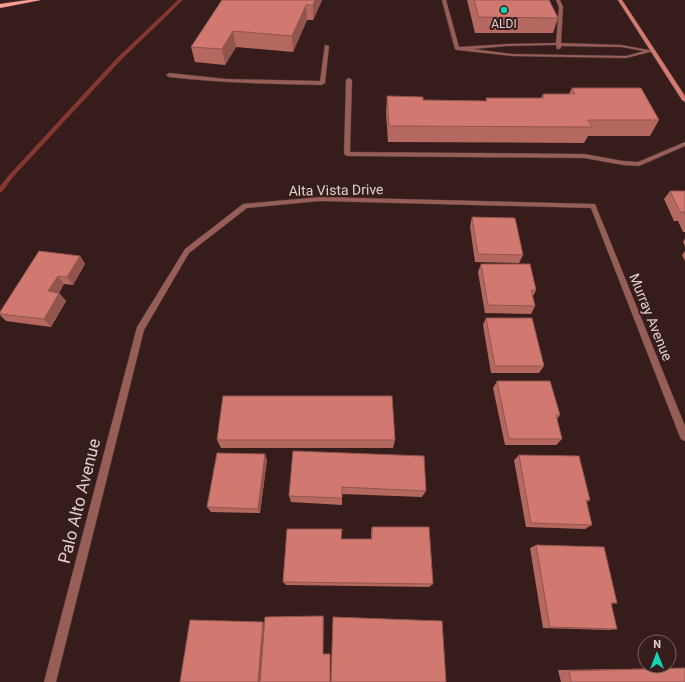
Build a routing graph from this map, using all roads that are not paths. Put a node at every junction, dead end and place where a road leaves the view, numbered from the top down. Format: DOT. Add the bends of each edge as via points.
graph roads {
  1 [pos="38,0"];
  2 [pos="444,0"];
  3 [pos="558,0"];
  4 [pos="620,0"];
  5 [pos="0,6"];
  6 [pos="558,44"];
  7 [pos="327,46"];
  8 [pos="457,49"];
  9 [pos="652,51"];
  10 [pos="563,55"];
  11 [pos="170,75"];
  12 [pos="349,80"];
  13 [pos="685,100"];
  14 [pos="685,144"];
  15 [pos="592,206"];
  16 [pos="140,329"];
  17 [pos="685,437"];
  18 [pos="50,682"];
  1 -- 5 [label="main road"];
  2 -- 8 [label="street"];
  3 -- 6 [label="street" via="561,7"];
  4 -- 9 [label="street"];
  6 -- 8 [label="street"];
  6 -- 9 [label="street" via="621,46"];
  6 -- 10 [label="street"];
  7 -- 11 [label="street" via="322,83 206,80"];
  8 -- 10 [label="street" via="512,55"];
  9 -- 10 [label="street" via="626,57"];
  9 -- 13 [label="street"];
  12 -- 14 [label="street" via="348,154 584,156 639,164"];
  15 -- 16 [label="street, Alta Vista Drive" via="320,199 245,206 187,251"];
  15 -- 17 [label="street, Murray Avenue"];
  16 -- 18 [label="street, Palo Alto Avenue"];
}
